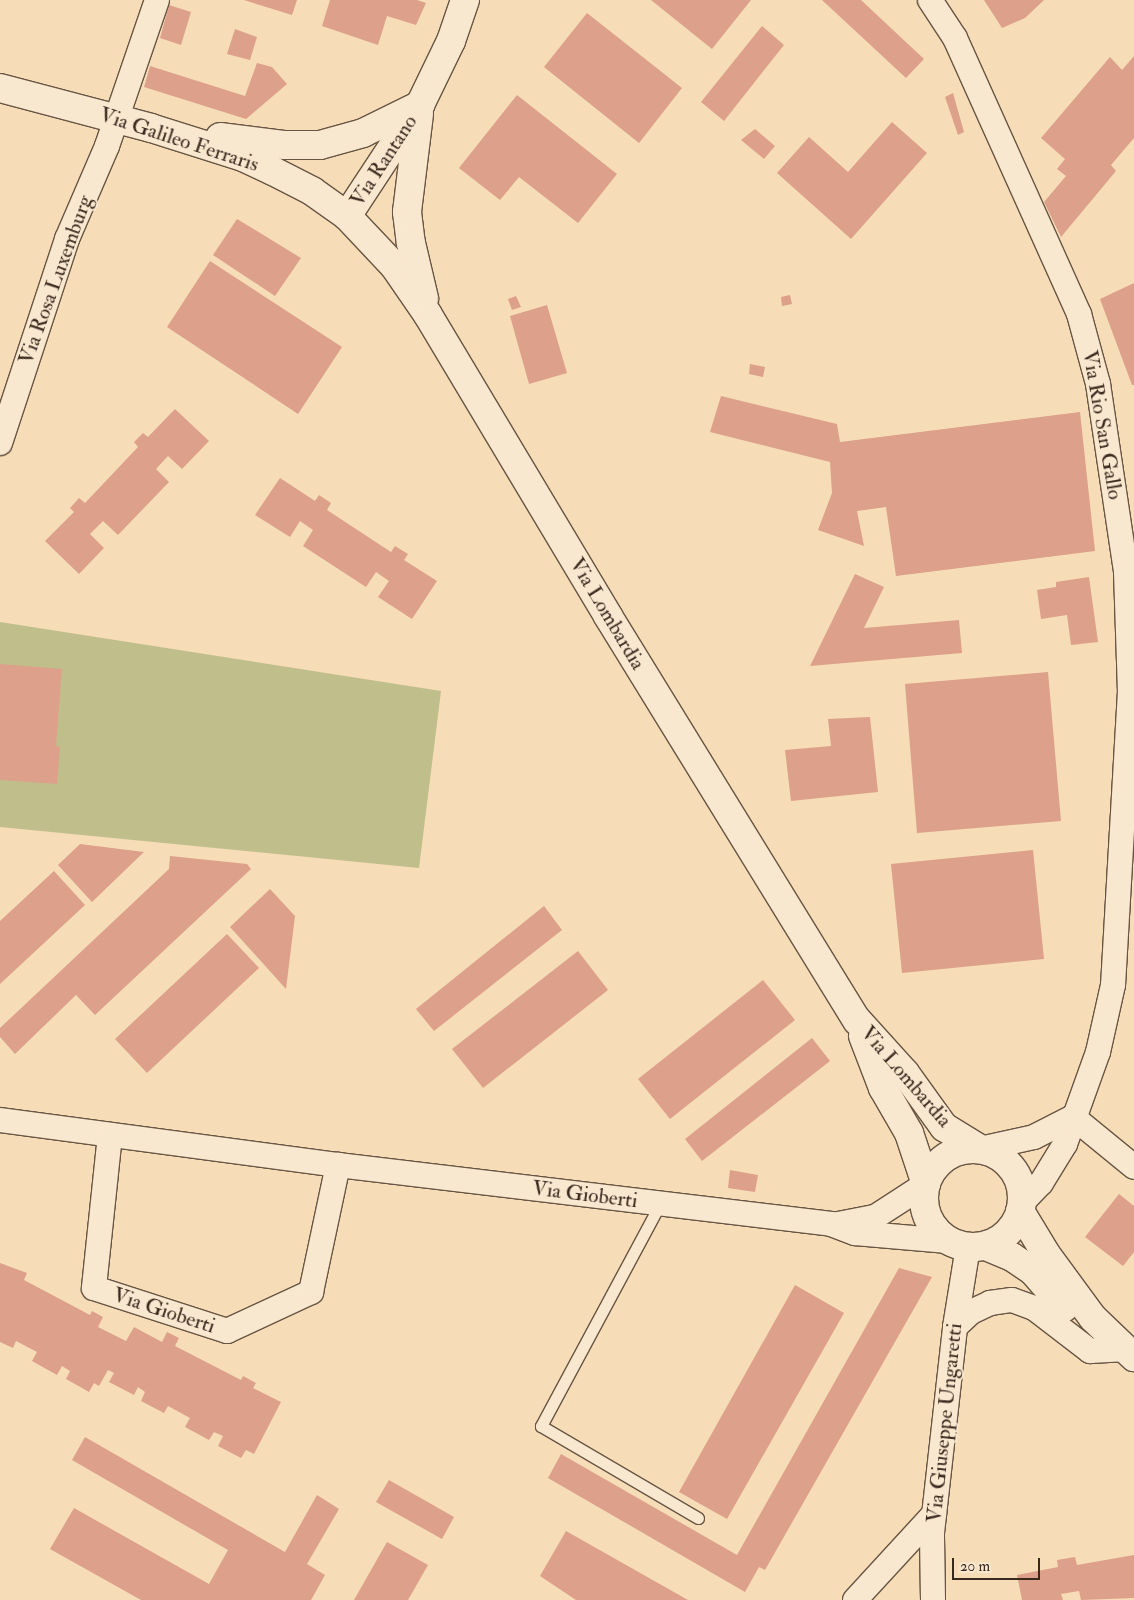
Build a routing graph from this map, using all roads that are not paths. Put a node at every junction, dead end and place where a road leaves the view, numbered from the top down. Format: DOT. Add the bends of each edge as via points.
graph roads {
  1 [pos="156,0"];
  2 [pos="465,0"];
  3 [pos="930,0"];
  4 [pos="0,88"];
  5 [pos="420,105"];
  6 [pos="116,118"];
  7 [pos="152,128"];
  8 [pos="347,216"];
  9 [pos="428,315"];
  10 [pos="0,443"];
  11 [pos="1134,960"];
  12 [pos="1113,985"];
  13 [pos="857,1020"];
  14 [pos="1073,1117"];
  15 [pos="0,1120"];
  16 [pos="110,1135"];
  17 [pos="980,1149"];
  18 [pos="338,1166"];
  19 [pos="1134,1167"];
  20 [pos="926,1184"];
  21 [pos="660,1204"];
  22 [pos="1021,1207"];
  23 [pos="831,1224"];
  24 [pos="967,1245"];
  25 [pos="1093,1318"];
  26 [pos="955,1327"];
  27 [pos="1129,1353"];
  28 [pos="934,1514"];
  29 [pos="698,1518"];
  30 [pos="855,1600"];
  31 [pos="933,1600"];
  1 -- 6 [label="street, Via Rosa Luxemburg"];
  2 -- 5 [label="main road, Via Rantano" via="451,41"];
  3 -- 12 [label="street, Via Rio San Gallo" via="955,38 1079,314 1098,384 1126,572 1130,691"];
  4 -- 6 [label="main road, Via Galileo Ferraris"];
  5 -- 7 [label="main road, Via Rantano" via="363,133 320,145 284,145"];
  5 -- 8 [label="main road, Via Rantano"];
  5 -- 9 [label="main road, Via Rantano" via="407,212"];
  6 -- 7 [label="main road, Via Galileo Ferraris"];
  6 -- 10 [label="street, Via Rosa Luxemburg" via="67,239"];
  7 -- 8 [label="main road, Via Galileo Ferraris" via="273,170 312,191"];
  8 -- 9 [label="main road, Via Lombardia" via="395,266"];
  9 -- 13 [label="main road, Via Lombardia" via="608,616"];
  11 -- 12 [label="street"];
  12 -- 14 [label="street, Via Rio San Gallo" via="1098,1052"];
  13 -- 17 [label="main road, Via Lombardia" via="905,1073 944,1127"];
  13 -- 20 [label="main road, Via Lombardia" via="883,1088 909,1133"];
  14 -- 17 [label="street" via="1034,1137"];
  14 -- 19 [label="street"];
  14 -- 22 [label="street, Via Rio San Gallo" via="1065,1144 1041,1183"];
  15 -- 16 [label="street, Via Gioberti"];
  16 -- 18 [label="street, Via Gioberti"];
  16 -- 18 [label="street, Via Gioberti" via="94,1288 227,1332 311,1292"];
  17 -- 20 [label="main road" via="964,1150 943,1159"];
  17 -- 22 [label="main road" via="999,1156 1012,1168 1019,1181"];
  18 -- 21 [label="street, Via Gioberti"];
  20 -- 23 [label="street" via="875,1216"];
  20 -- 24 [label="main road" via="926,1213 938,1233"];
  21 -- 23 [label="street, Via Gioberti"];
  21 -- 29 [label="lane" via="541,1426"];
  22 -- 24 [label="main road" via="1008,1233"];
  22 -- 25 [label="main road" via="1046,1254"];
  23 -- 24 [label="street" via="856,1233"];
  24 -- 25 [label="main road" via="1012,1257 1033,1271 1069,1312"];
  24 -- 26 [label="street, Via Giuseppe Ungaretti"];
  25 -- 27 [label="main road"];
  26 -- 27 [label="street" via="971,1312 990,1303 1012,1300 1034,1308 1090,1351"];
  26 -- 28 [label="street, Via Giuseppe Ungaretti"];
  28 -- 30 [label="street"];
  28 -- 31 [label="street, Via Giuseppe Ungaretti"];
}
